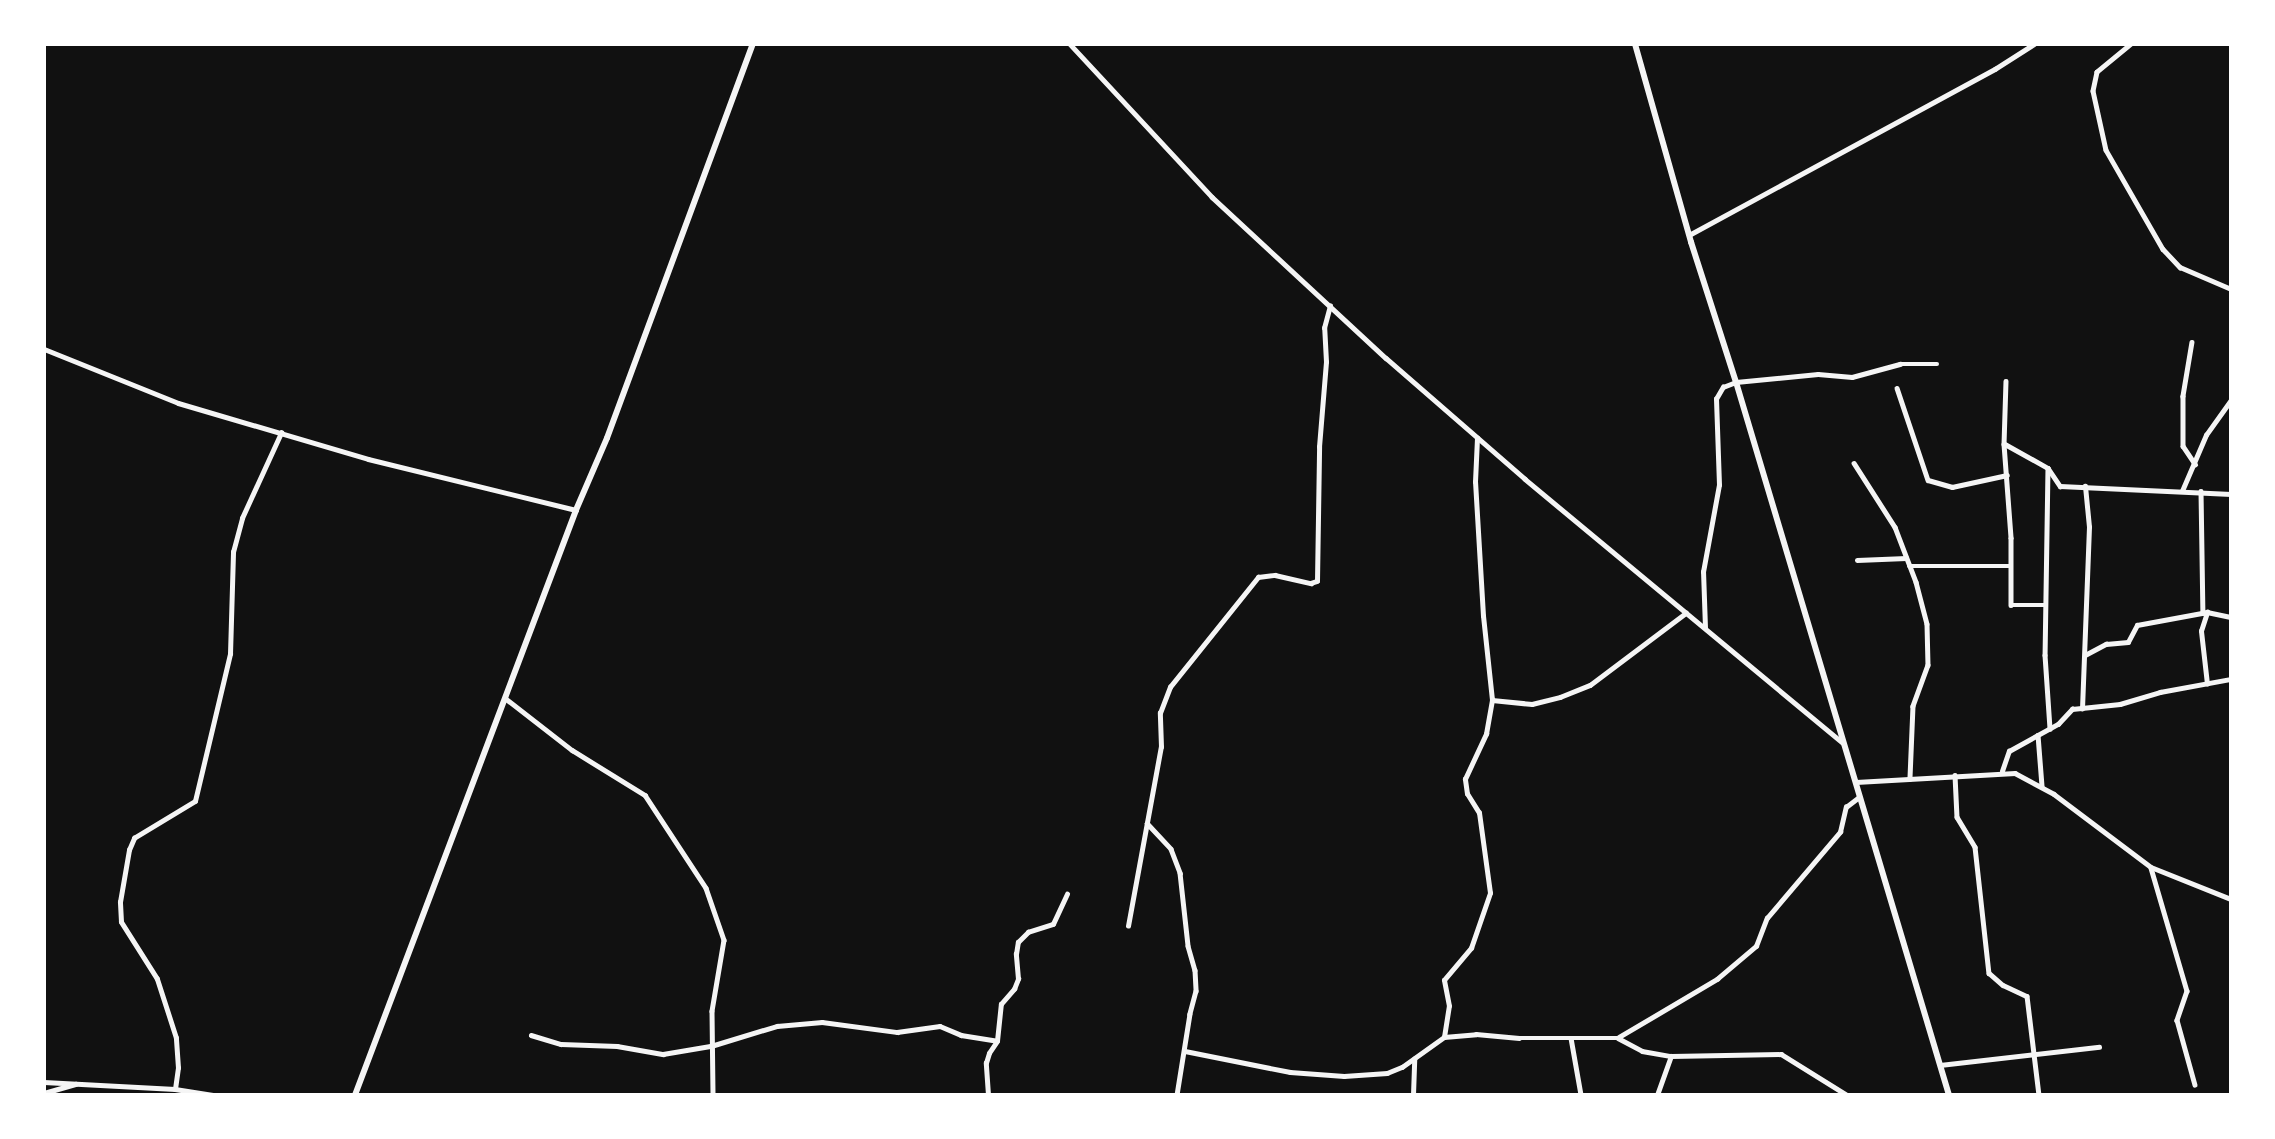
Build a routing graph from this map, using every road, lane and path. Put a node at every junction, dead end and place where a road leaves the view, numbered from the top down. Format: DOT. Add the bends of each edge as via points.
graph roads {
  1 [pos="753,44"];
  2 [pos="1070,44"];
  3 [pos="1635,44"];
  4 [pos="2034,44"];
  5 [pos="2131,44"];
  6 [pos="1689,235"];
  7 [pos="2231,289"];
  8 [pos="1330,306"];
  9 [pos="2192,342"];
  10 [pos="44,349"];
  11 [pos="1937,364"];
  12 [pos="1736,382"];
  13 [pos="2006,382"];
  14 [pos="1897,388"];
  15 [pos="2231,400"];
  16 [pos="281,433"];
  17 [pos="1477,437"];
  18 [pos="2004,444"];
  19 [pos="1854,463"];
  20 [pos="2195,464"];
  21 [pos="2048,468"];
  22 [pos="2007,475"];
  23 [pos="2085,486"];
  24 [pos="2182,491"];
  25 [pos="2201,491"];
  26 [pos="2231,494"];
  27 [pos="576,509"];
  28 [pos="1906,558"];
  29 [pos="1857,560"];
  30 [pos="1909,566"];
  31 [pos="2011,566"];
  32 [pos="2045,605"];
  33 [pos="2205,612"];
  34 [pos="1686,613"];
  35 [pos="2231,617"];
  36 [pos="1705,629"];
  37 [pos="2085,655"];
  38 [pos="2231,680"];
  39 [pos="2207,684"];
  40 [pos="505,697"];
  41 [pos="1492,701"];
  42 [pos="2082,709"];
  43 [pos="2050,729"];
  44 [pos="2038,736"];
  45 [pos="1845,744"];
  46 [pos="2002,771"];
  47 [pos="1955,775"];
  48 [pos="1910,779"];
  49 [pos="1854,782"];
  50 [pos="2042,787"];
  51 [pos="1858,798"];
  52 [pos="1147,822"];
  53 [pos="2151,867"];
  54 [pos="1068,894"];
  55 [pos="2231,900"];
  56 [pos="1128,926"];
  57 [pos="531,1035"];
  58 [pos="1444,1037"];
  59 [pos="1571,1038"];
  60 [pos="1618,1038"];
  61 [pos="997,1041"];
  62 [pos="710,1046"];
  63 [pos="2099,1047"];
  64 [pos="1185,1051"];
  65 [pos="2033,1054"];
  66 [pos="1671,1056"];
  67 [pos="1414,1058"];
  68 [pos="1939,1066"];
  69 [pos="44,1082"];
  70 [pos="82,1082"];
  71 [pos="2195,1086"];
  72 [pos="175,1089"];
  73 [pos="1837,1092"];
  74 [pos="44,1093"];
  75 [pos="213,1095"];
  76 [pos="355,1095"];
  77 [pos="713,1095"];
  78 [pos="988,1095"];
  79 [pos="1177,1095"];
  80 [pos="1413,1095"];
  81 [pos="1581,1095"];
  82 [pos="1657,1095"];
  83 [pos="1847,1095"];
  84 [pos="1949,1095"];
  85 [pos="2039,1095"];
  1 -- 27 [label="main road" via="607,438"];
  2 -- 8 [label="street" via="1212,197"];
  3 -- 6 [label="main road"];
  4 -- 6 [label="street"];
  5 -- 7 [label="street" via="2097,72 2093,91 2106,150 2163,249 2180,267"];
  6 -- 12 [label="main road"];
  8 -- 17 [label="street"];
  8 -- 52 [label="street" via="1324,328 1317,581 1258,577 1170,687 1160,713 1161,747"];
  9 -- 20 [label="street" via="2183,396 2183,446"];
  10 -- 16 [label="street" via="178,403"];
  11 -- 12 [label="street" via="1892,365 1852,377 1818,374"];
  12 -- 36 [label="street" via="1723,387 1716,399 1719,485 1703,572"];
  12 -- 45 [label="main road"];
  13 -- 18 [label="street"];
  14 -- 22 [label="street" via="1928,480 1952,487"];
  15 -- 20 [label="street" via="2206,435"];
  16 -- 27 [label="street"];
  16 -- 72 [label="street" via="242,518 233,552 230,654 195,801 134,838 120,902 121,922 157,979 176,1038"];
  17 -- 34 [label="street"];
  17 -- 41 [label="street" via="1475,482"];
  18 -- 21 [label="street"];
  18 -- 22 [label="street"];
  19 -- 28 [label="street" via="1895,527"];
  20 -- 24 [label="street"];
  21 -- 23 [label="street" via="2060,486"];
  21 -- 32 [label="street"];
  22 -- 31 [label="street"];
  23 -- 24 [label="street"];
  23 -- 37 [label="street"];
  24 -- 25 [label="street"];
  25 -- 26 [label="street"];
  25 -- 33 [label="street"];
  27 -- 40 [label="main road"];
  28 -- 29 [label="street"];
  28 -- 30 [label="street"];
  30 -- 31 [label="street"];
  30 -- 48 [label="street" via="1927,624 1928,665 1913,706"];
  31 -- 32 [label="street" via="2011,605"];
  32 -- 43 [label="street"];
  33 -- 35 [label="street"];
  33 -- 37 [label="street" via="2137,625 2128,642 2106,644"];
  33 -- 39 [label="street" via="2201,631"];
  34 -- 36 [label="street"];
  34 -- 41 [label="street" via="1590,685 1532,704"];
  36 -- 45 [label="street"];
  37 -- 42 [label="street"];
  38 -- 39 [label="street"];
  39 -- 42 [label="street"];
  40 -- 62 [label="street" via="572,750 645,795 706,888 724,940"];
  40 -- 76 [label="main road"];
  41 -- 58 [label="street" via="1486,734 1465,779 1467,794 1479,813 1490,893 1471,948 1444,980 1449,1006"];
  42 -- 43 [label="street" via="2072,709"];
  43 -- 44 [label="street"];
  44 -- 46 [label="street" via="2009,751"];
  44 -- 50 [label="street"];
  45 -- 49 [label="main road"];
  46 -- 47 [label="street"];
  46 -- 50 [label="street"];
  47 -- 48 [label="street"];
  47 -- 65 [label="street" via="1957,817 1975,847 1989,973 2027,996"];
  48 -- 49 [label="street"];
  49 -- 51 [label="main road"];
  50 -- 53 [label="street"];
  51 -- 60 [label="street" via="1846,807 1840,831 1767,918 1756,946 1717,979"];
  51 -- 68 [label="main road"];
  52 -- 56 [label="street"];
  52 -- 64 [label="street" via="1171,849 1180,873 1196,991"];
  53 -- 55 [label="street"];
  53 -- 71 [label="street" via="2187,991 2177,1020"];
  54 -- 61 [label="street" via="1053,923 1018,942 1018,979 1001,1004"];
  57 -- 62 [label="street" via="561,1044 663,1054"];
  58 -- 59 [label="street"];
  58 -- 67 [label="street"];
  59 -- 60 [label="street"];
  59 -- 81 [label="street"];
  60 -- 66 [label="street" via="1642,1051"];
  61 -- 62 [label="street" via="971,1038 940,1026 897,1032 822,1023 777,1026"];
  61 -- 78 [label="street" via="986,1063"];
  62 -- 77 [label="street"];
  63 -- 65 [label="street"];
  64 -- 67 [label="street" via="1311,1075 1387,1073"];
  64 -- 79 [label="street"];
  65 -- 68 [label="street"];
  65 -- 85 [label="street"];
  66 -- 73 [label="street" via="1780,1054"];
  66 -- 82 [label="street"];
  67 -- 80 [label="street"];
  68 -- 84 [label="main road"];
  69 -- 70 [label="street"];
  70 -- 72 [label="street"];
  70 -- 74 [label="street"];
  72 -- 75 [label="street"];
  73 -- 83 [label="street"];
}
